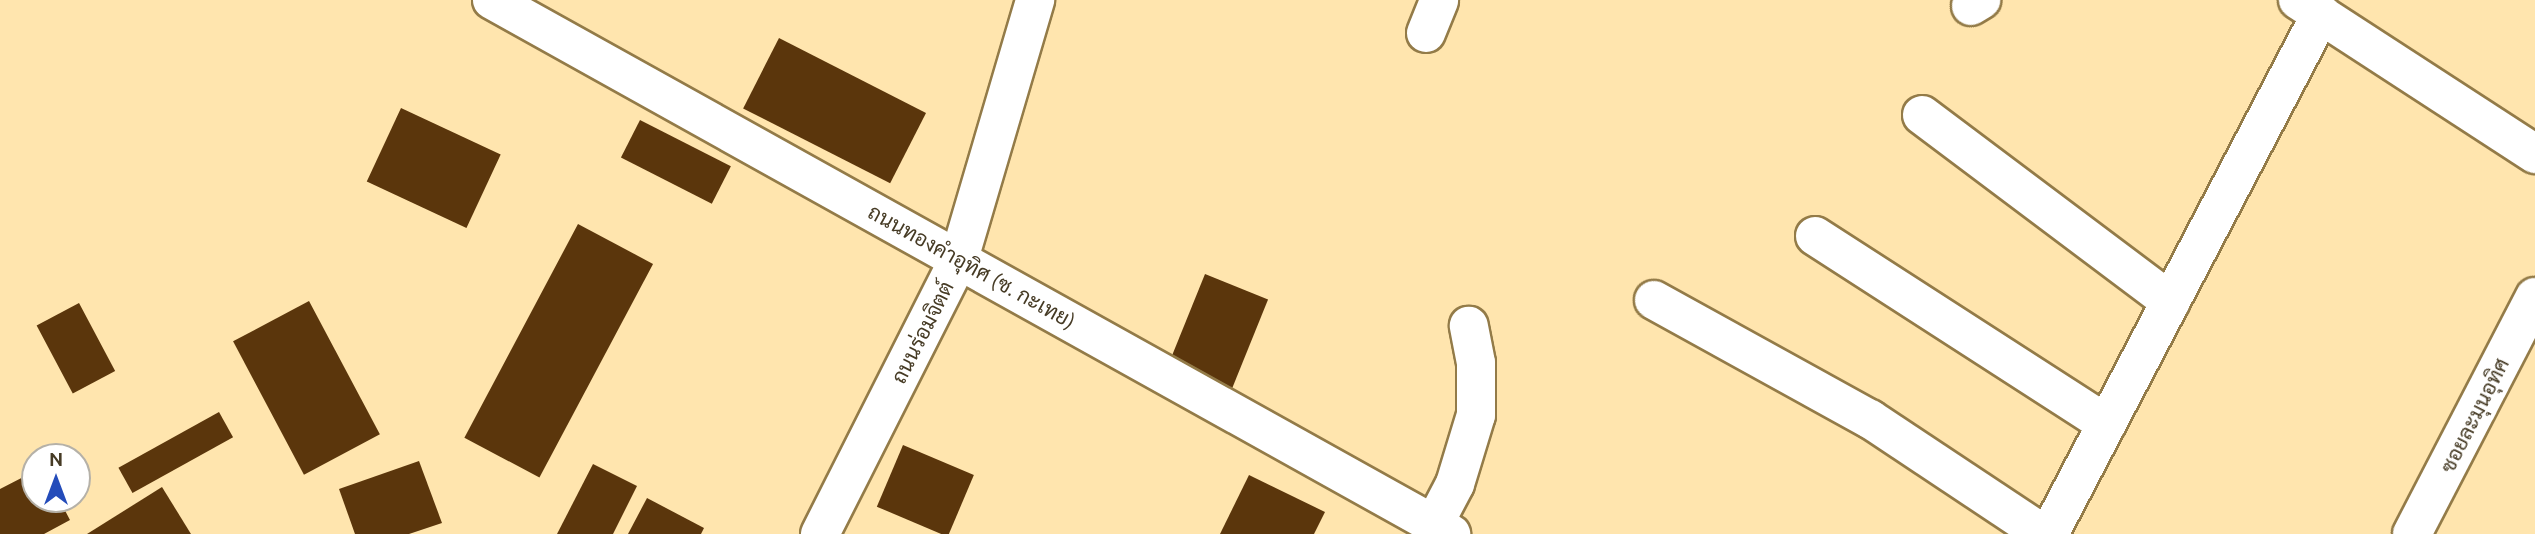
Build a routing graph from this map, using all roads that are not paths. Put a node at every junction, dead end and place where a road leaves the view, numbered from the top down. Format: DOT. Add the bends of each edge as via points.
graph roads {
  1 [pos="492,0"];
  2 [pos="1035,0"];
  3 [pos="2309,7"];
  4 [pos="1922,115"];
  5 [pos="2535,154"];
  6 [pos="1815,236"];
  7 [pos="959,259"];
  8 [pos="2535,297"];
  9 [pos="1654,300"];
  10 [pos="2171,302"];
  11 [pos="1469,326"];
  12 [pos="2107,424"];
  13 [pos="1443,529"];
  14 [pos="820,534"];
  15 [pos="2043,534"];
  16 [pos="2049,534"];
  17 [pos="2412,534"];
  1 -- 7 [label="street, ถนนทองคำอุทิศ (ซ. กะเทย)"];
  2 -- 7 [label="street, ถนนร่อมจิตต์"];
  3 -- 5 [label="street"];
  3 -- 10 [label="street"];
  4 -- 10 [label="street"];
  6 -- 12 [label="street"];
  7 -- 13 [label="street, ถนนทองคำอุทิศ (ซ. กะเทย)"];
  7 -- 14 [label="street, ถนนร่อมจิตต์"];
  8 -- 17 [label="street, ซอยละมุนอุทิศ"];
  9 -- 15 [label="street" via="1870,419"];
  10 -- 12 [label="street"];
  11 -- 13 [label="street" via="1476,363 1476,415"];
  12 -- 16 [label="street"];
}
